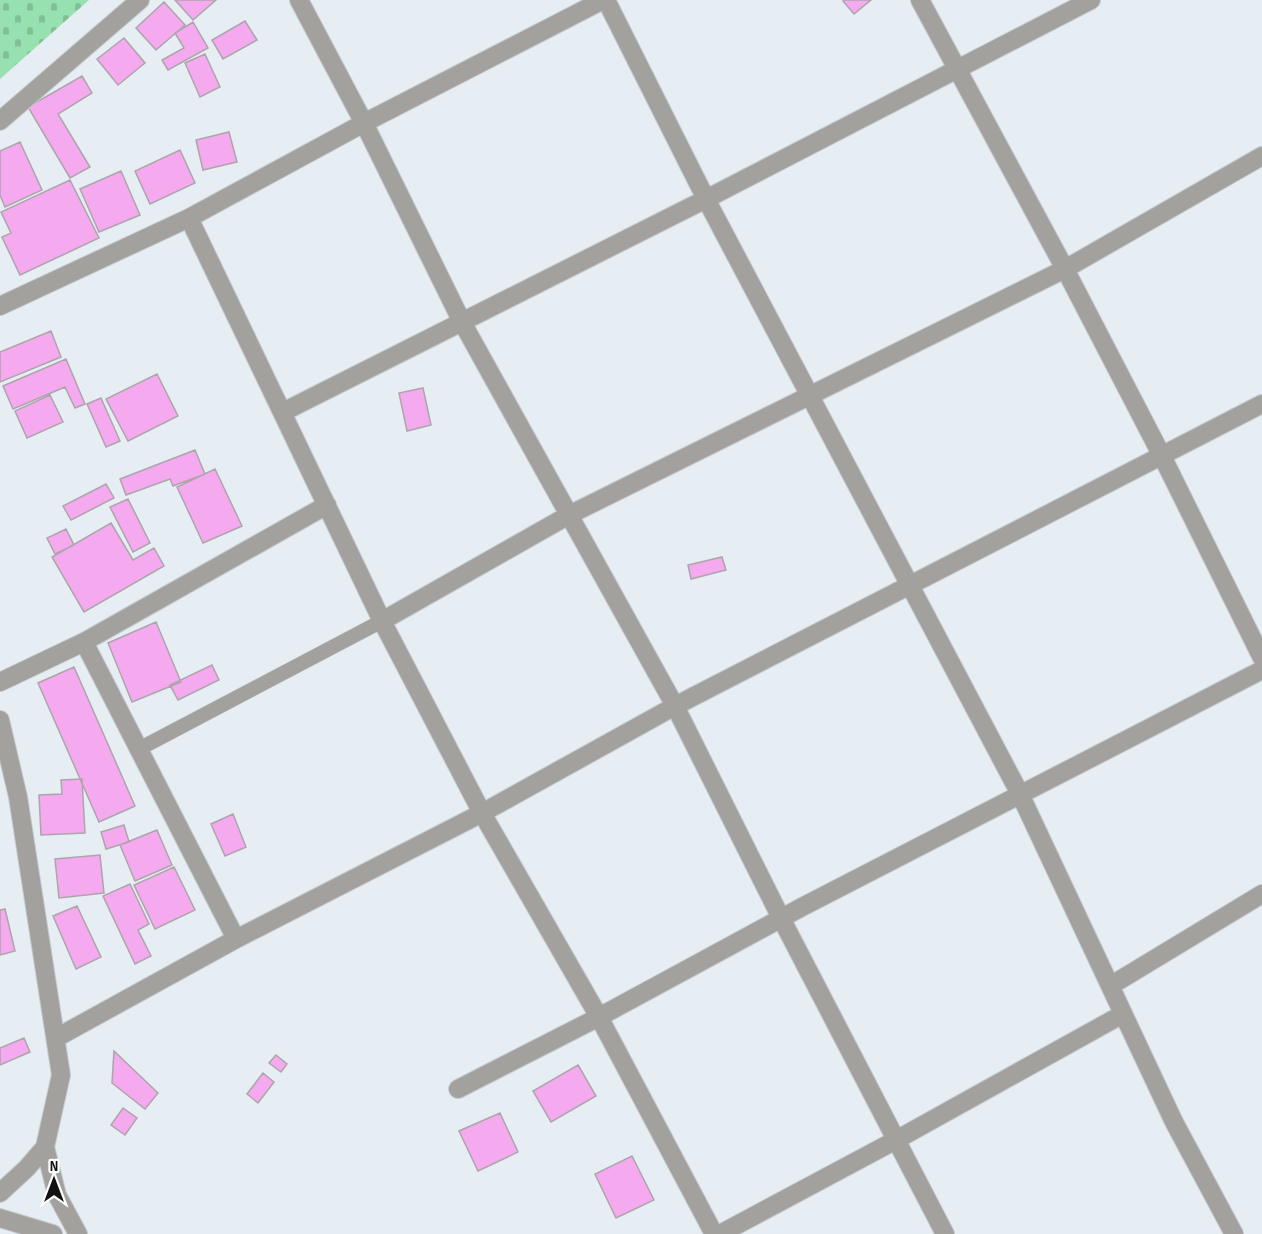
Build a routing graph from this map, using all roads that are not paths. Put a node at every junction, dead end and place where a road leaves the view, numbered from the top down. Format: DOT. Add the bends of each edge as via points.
graph roads {
  1 [pos="140,0"];
  2 [pos="299,0"];
  3 [pos="604,0"];
  4 [pos="920,0"];
  5 [pos="1091,0"];
  6 [pos="958,69"];
  7 [pos="0,121"];
  8 [pos="364,123"];
  9 [pos="1262,156"];
  10 [pos="706,199"];
  11 [pos="189,218"];
  12 [pos="1065,269"];
  13 [pos="0,306"];
  14 [pos="462,322"];
  15 [pos="809,394"];
  16 [pos="1262,404"];
  17 [pos="283,412"];
  18 [pos="1162,456"];
  19 [pos="327,505"];
  20 [pos="569,515"];
  21 [pos="910,586"];
  22 [pos="382,621"];
  23 [pos="84,642"];
  24 [pos="1262,658"];
  25 [pos="1262,670"];
  26 [pos="0,682"];
  27 [pos="675,706"];
  28 [pos="0,720"];
  29 [pos="137,750"];
  30 [pos="7,792"];
  31 [pos="1020,794"];
  32 [pos="482,813"];
  33 [pos="1262,894"];
  34 [pos="781,918"];
  35 [pos="236,939"];
  36 [pos="1110,986"];
  37 [pos="1123,1014"];
  38 [pos="599,1017"];
  39 [pos="56,1038"];
  40 [pos="458,1089"];
  41 [pos="896,1140"];
  42 [pos="45,1147"];
  43 [pos="0,1193"];
  44 [pos="0,1218"];
  45 [pos="53,1234"];
  46 [pos="78,1234"];
  47 [pos="714,1234"];
  48 [pos="720,1234"];
  49 [pos="945,1234"];
  50 [pos="1234,1234"];
  1 -- 7 [label="street"];
  2 -- 8 [label="street"];
  3 -- 8 [label="street"];
  3 -- 10 [label="street"];
  4 -- 6 [label="street"];
  5 -- 6 [label="street"];
  6 -- 10 [label="street"];
  6 -- 12 [label="street"];
  8 -- 11 [label="street"];
  8 -- 14 [label="street"];
  9 -- 12 [label="street"];
  10 -- 14 [label="street"];
  10 -- 15 [label="street"];
  11 -- 13 [label="street"];
  11 -- 17 [label="street"];
  12 -- 15 [label="street"];
  12 -- 18 [label="street"];
  14 -- 17 [label="street"];
  14 -- 20 [label="street"];
  15 -- 20 [label="street"];
  15 -- 21 [label="street"];
  16 -- 18 [label="street"];
  17 -- 19 [label="street"];
  18 -- 21 [label="street"];
  18 -- 24 [label="street"];
  19 -- 22 [label="street"];
  19 -- 23 [label="street"];
  20 -- 22 [label="street"];
  20 -- 27 [label="street"];
  21 -- 27 [label="street"];
  21 -- 31 [label="street"];
  22 -- 29 [label="lane"];
  22 -- 32 [label="street"];
  23 -- 26 [label="street"];
  23 -- 29 [label="street"];
  25 -- 31 [label="street"];
  27 -- 32 [label="street"];
  27 -- 34 [label="street"];
  28 -- 30 [label="street"];
  29 -- 35 [label="street"];
  30 -- 39 [label="street" via="18,797"];
  31 -- 34 [label="street"];
  31 -- 36 [label="street"];
  32 -- 35 [label="street"];
  32 -- 38 [label="street"];
  33 -- 36 [label="street"];
  34 -- 38 [label="street"];
  34 -- 41 [label="street"];
  35 -- 39 [label="street"];
  36 -- 37 [label="street"];
  37 -- 41 [label="street"];
  37 -- 50 [label="street" via="1174,1122"];
  38 -- 40 [label="street"];
  38 -- 47 [label="street"];
  39 -- 42 [label="street" via="61,1075"];
  41 -- 48 [label="street"];
  41 -- 49 [label="street"];
  42 -- 43 [label="street"];
  42 -- 46 [label="street" via="57,1196"];
  44 -- 45 [label="street"];
}
